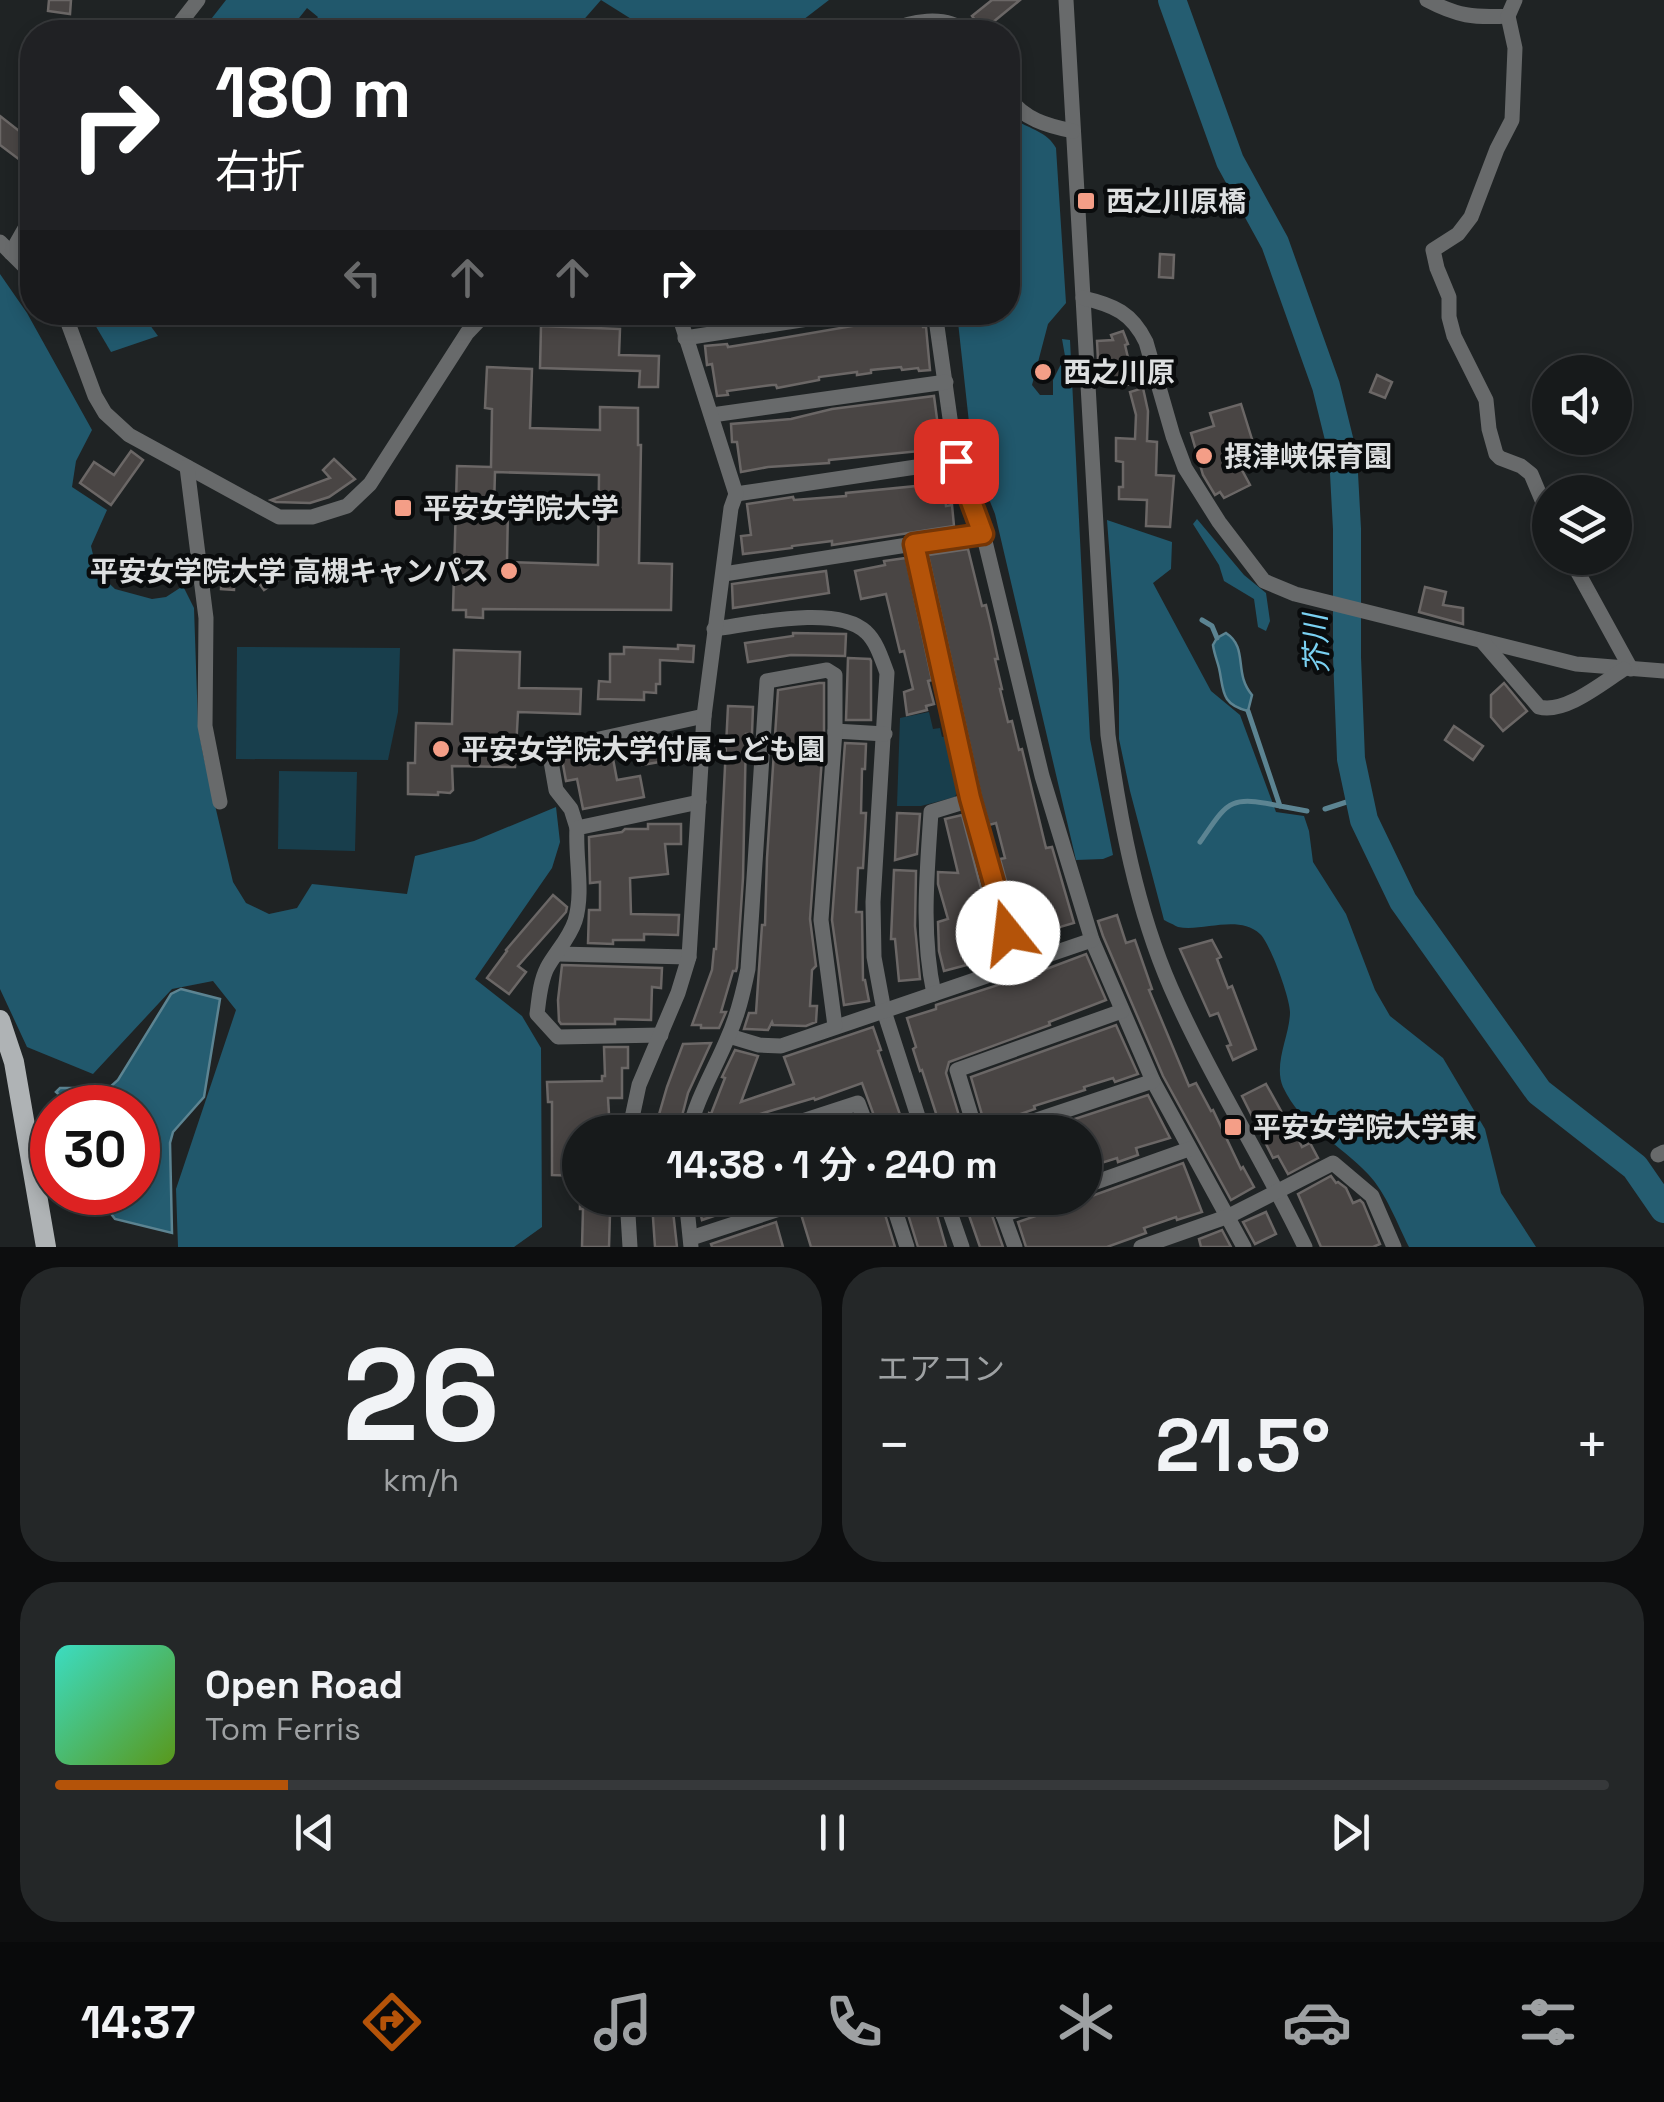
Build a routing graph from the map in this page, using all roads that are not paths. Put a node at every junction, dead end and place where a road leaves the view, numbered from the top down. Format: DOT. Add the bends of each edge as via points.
graph roads {
  1 [pos="198,0"];
  2 [pos="1066,0"];
  3 [pos="1427,0"];
  4 [pos="1511,8"];
  5 [pos="182,20"];
  6 [pos="1020,109"];
  7 [pos="1073,131"];
  8 [pos="1083,298"];
  9 [pos="69,325"];
  10 [pos="474,325"];
  11 [pos="682,325"];
  12 [pos="769,325"];
  13 [pos="936,325"];
  14 [pos="686,338"];
  15 [pos="946,382"];
  16 [pos="712,415"];
  17 [pos="956,461"];
  18 [pos="187,466"];
  19 [pos="1532,476"];
  20 [pos="736,494"];
  21 [pos="983,534"];
  22 [pos="914,544"];
  23 [pos="724,574"];
  24 [pos="1579,575"];
  25 [pos="714,629"];
  26 [pos="1482,641"];
  27 [pos="1628,669"];
  28 [pos="1664,670"];
  29 [pos="704,716"];
  30 [pos="835,731"];
  31 [pos="885,734"];
  32 [pos="970,800"];
  33 [pos="220,802"];
  34 [pos="699,802"];
  35 [pos="576,828"];
  36 [pos="1092,940"];
  37 [pos="558,954"];
  38 [pos="689,957"];
  39 [pos="1017,966"];
  40 [pos="934,994"];
  41 [pos="884,1011"];
  42 [pos="1122,1011"];
  43 [pos="0,1020"];
  44 [pos="835,1026"];
  45 [pos="661,1034"];
  46 [pos="729,1036"];
  47 [pos="1153,1081"];
  48 [pos="633,1115"];
  49 [pos="692,1115"];
  50 [pos="821,1115"];
  51 [pos="862,1115"];
  52 [pos="918,1115"];
  53 [pos="971,1115"];
  54 [pos="1052,1115"];
  55 [pos="1189,1149"];
  56 [pos="1102,1180"];
  57 [pos="1279,1192"];
  58 [pos="628,1215"];
  59 [pos="688,1215"];
  60 [pos="767,1215"];
  61 [pos="896,1215"];
  62 [pos="951,1215"];
  63 [pos="1003,1215"];
  64 [pos="1229,1216"];
  65 [pos="691,1243"];
  66 [pos="46,1247"];
  67 [pos="630,1247"];
  68 [pos="906,1247"];
  69 [pos="962,1247"];
  70 [pos="1015,1247"];
  71 [pos="1140,1247"];
  72 [pos="1244,1247"];
  73 [pos="1305,1247"];
  74 [pos="1394,1247"];
  1 -- 5 [label="street"];
  2 -- 7 [label="street"];
  3 -- 4 [label="street" via="1463,16"];
  4 -- 19 [label="street" via="1512,120 1471,217 1433,250 1451,327 1486,400 1496,454"];
  6 -- 7 [label="street"];
  7 -- 8 [label="street"];
  8 -- 26 [label="street" via="1118,309 1140,330 1185,468 1264,582"];
  8 -- 57 [label="street" via="1108,735 1128,852 1170,987"];
  9 -- 18 [label="street" via="105,413 128,434"];
  10 -- 18 [label="street" via="370,484 347,506 312,518 278,517"];
  11 -- 14 [label="street"];
  12 -- 14 [label="street"];
  13 -- 15 [label="street"];
  14 -- 16 [label="street"];
  15 -- 16 [label="street"];
  15 -- 17 [label="street"];
  16 -- 20 [label="street"];
  17 -- 20 [label="street"];
  17 -- 21 [label="street"];
  18 -- 33 [label="street" via="206,618 205,726"];
  20 -- 23 [label="street"];
  21 -- 22 [label="street"];
  21 -- 36 [label="street" via="1042,776"];
  22 -- 23 [label="street"];
  22 -- 32 [label="street"];
  23 -- 25 [label="street"];
  24 -- 27 [label="street"];
  25 -- 29 [label="street"];
  25 -- 31 [label="street" via="820,616 867,632 888,673"];
  26 -- 27 [label="street"];
  26 -- 27 [label="street" via="1539,706 1550,710"];
  27 -- 28 [label="street"];
  29 -- 34 [label="street"];
  29 -- 35 [label="street" via="549,750 556,790"];
  30 -- 31 [label="street"];
  30 -- 44 [label="street" via="821,920"];
  30 -- 46 [label="street" via="834,675 827,670 767,680 752,934"];
  31 -- 41 [label="street" via="873,902"];
  32 -- 39 [label="street"];
  32 -- 40 [label="street" via="931,812 924,914"];
  34 -- 35 [label="street"];
  34 -- 38 [label="street"];
  35 -- 37 [label="street" via="574,921"];
  36 -- 39 [label="street"];
  36 -- 42 [label="street"];
  37 -- 38 [label="street"];
  37 -- 45 [label="street" via="546,970 537,1014 558,1038"];
  38 -- 45 [label="street"];
  39 -- 40 [label="street"];
  40 -- 41 [label="street"];
  41 -- 44 [label="street"];
  41 -- 52 [label="street"];
  42 -- 47 [label="street"];
  42 -- 53 [label="street" via="958,1070"];
  43 -- 66 [label="main road" via="14,1062"];
  44 -- 46 [label="street" via="782,1046"];
  45 -- 48 [label="street"];
  46 -- 49 [label="street"];
  47 -- 54 [label="street"];
  47 -- 55 [label="street"];
  50 -- 51 [label="street" via="858,1103"];
  55 -- 56 [label="street"];
  55 -- 64 [label="street"];
  57 -- 64 [label="street"];
  57 -- 73 [label="street"];
  57 -- 74 [label="street" via="1333,1163 1372,1196"];
  58 -- 67 [label="street"];
  59 -- 65 [label="street"];
  60 -- 65 [label="street"];
  61 -- 68 [label="street"];
  62 -- 69 [label="street"];
  63 -- 70 [label="street"];
  64 -- 71 [label="street"];
  64 -- 72 [label="street"];
}
